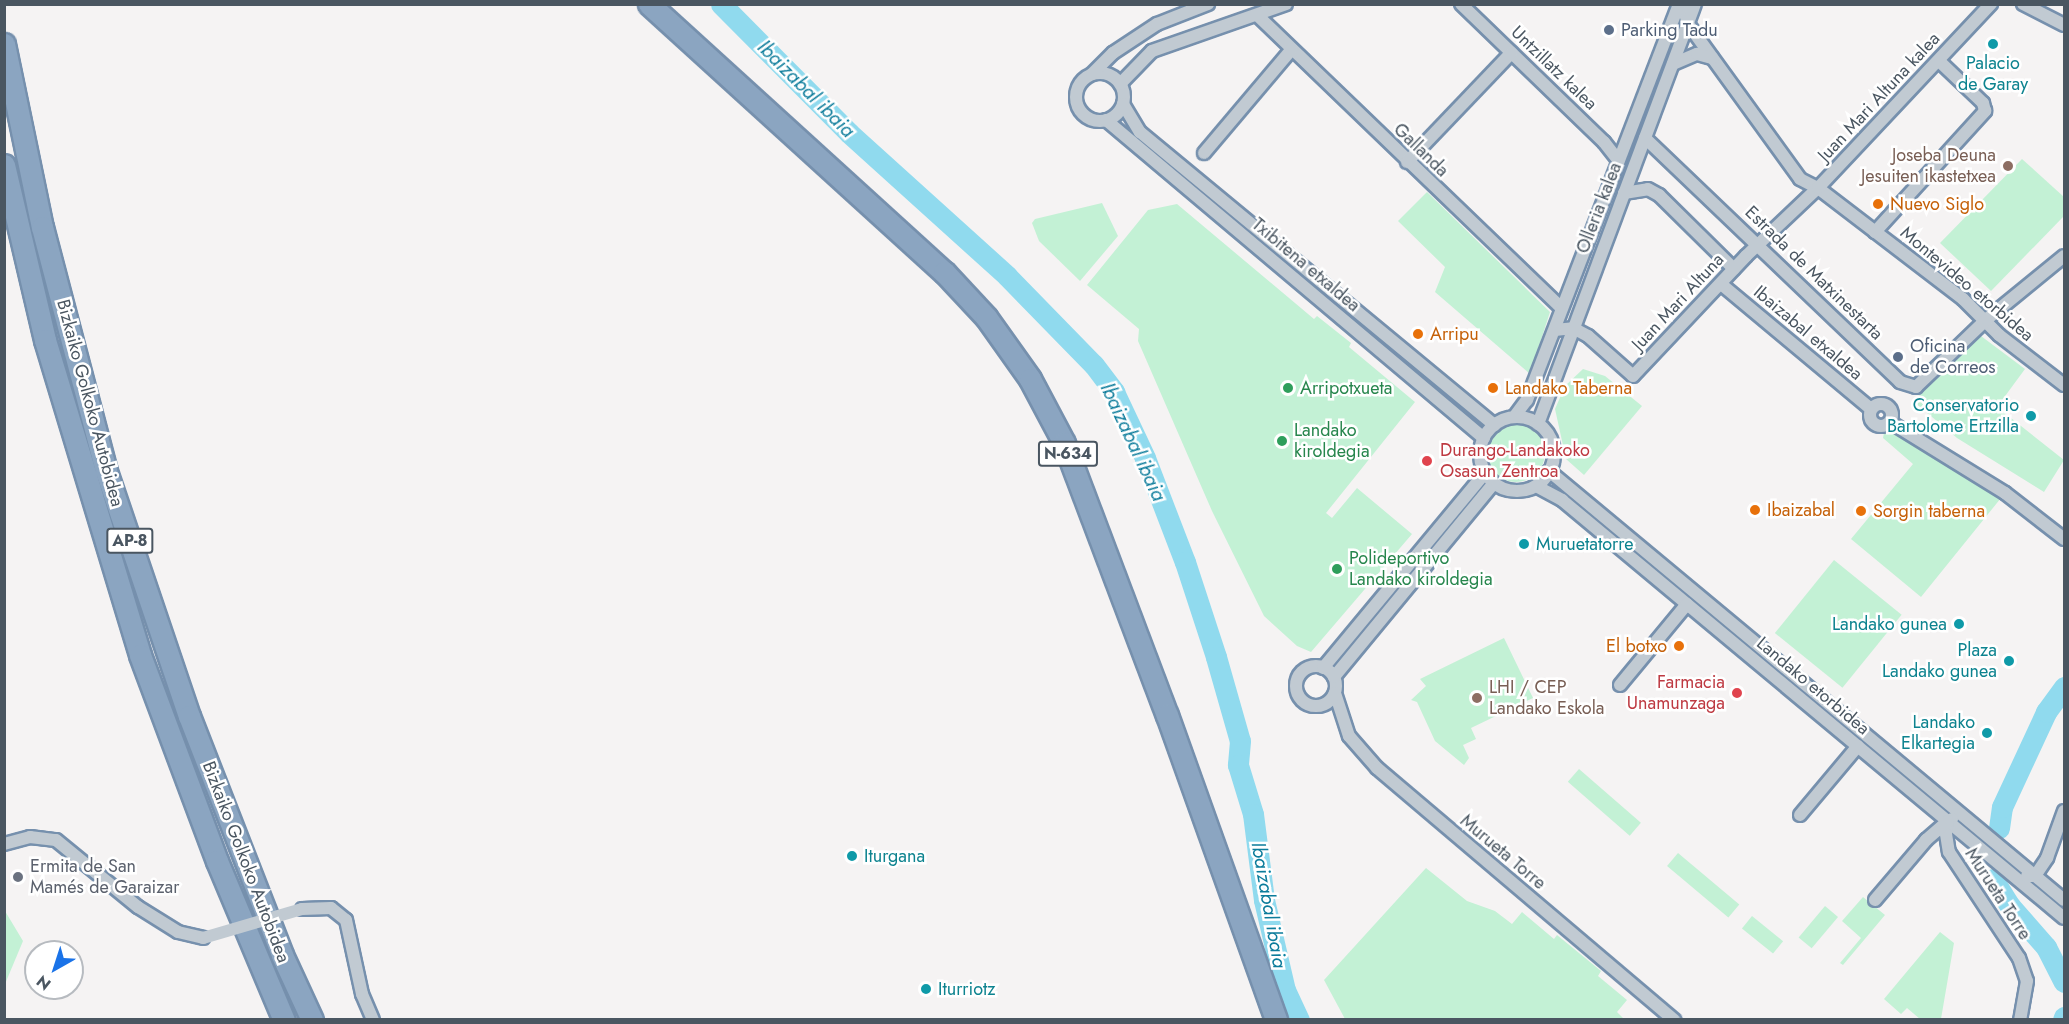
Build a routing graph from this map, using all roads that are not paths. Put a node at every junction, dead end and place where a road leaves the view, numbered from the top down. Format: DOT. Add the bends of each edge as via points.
graph roads {
  1 [pos="1208,4"];
  2 [pos="1286,4"];
  3 [pos="1461,4"];
  4 [pos="1681,4"];
  5 [pos="1695,4"];
  6 [pos="1990,4"];
  7 [pos="2023,4"];
  8 [pos="656,8"];
  9 [pos="1257,15"];
  10 [pos="1688,24"];
  11 [pos="2064,25"];
  12 [pos="4,44"];
  13 [pos="1291,50"];
  14 [pos="1511,53"];
  15 [pos="1712,58"];
  16 [pos="1939,62"];
  17 [pos="1673,64"];
  18 [pos="1092,74"];
  19 [pos="1120,84"];
  20 [pos="1123,104"];
  21 [pos="1106,120"];
  22 [pos="1645,138"];
  23 [pos="1204,153"];
  24 [pos="1618,160"];
  25 [pos="1407,162"];
  26 [pos="4,165"];
  27 [pos="1834,171"];
  28 [pos="1800,179"];
  29 [pos="1818,188"];
  30 [pos="1624,193"];
  31 [pos="1830,197"];
  32 [pos="1802,205"];
  33 [pos="1875,232"];
  34 [pos="1759,244"];
  35 [pos="2064,256"];
  36 [pos="1734,268"];
  37 [pos="1721,284"];
  38 [pos="1561,308"];
  39 [pos="1987,320"];
  40 [pos="1573,328"];
  41 [pos="1555,330"];
  42 [pos="2064,385"];
  43 [pos="1514,417"];
  44 [pos="1538,424"];
  45 [pos="1494,425"];
  46 [pos="1484,438"];
  47 [pos="1550,471"];
  48 [pos="1485,473"];
  49 [pos="1494,483"];
  50 [pos="1536,486"];
  51 [pos="2064,539"];
  52 [pos="1687,604"];
  53 [pos="1323,668"];
  54 [pos="1334,677"];
  55 [pos="1620,685"];
  56 [pos="1335,693"];
  57 [pos="1858,746"];
  58 [pos="2064,811"];
  59 [pos="1800,815"];
  60 [pos="1948,821"];
  61 [pos="1980,830"];
  62 [pos="4,844"];
  63 [pos="1997,862"];
  64 [pos="2035,876"];
  65 [pos="1875,900"];
  66 [pos="2064,900"];
  67 [pos="2064,918"];
  68 [pos="284,1020"];
  69 [pos="312,1020"];
  70 [pos="374,1020"];
  71 [pos="1276,1020"];
  72 [pos="1674,1020"];
  73 [pos="2020,1020"];
  1 -- 18 [label="street" via="1157,24 1113,53"];
  2 -- 9 [label="street"];
  3 -- 14 [label="street, Untzillatz kalea"];
  4 -- 10 [label="street"];
  4 -- 24 [label="street, Olleria kalea"];
  5 -- 10 [label="street, Olleria kalea"];
  6 -- 16 [label="street, Juan Mari Altuna kalea"];
  7 -- 11 [label="street"];
  8 -- 71 [label="highway, N-634" via="944,272 986,317 1030,379 1068,454"];
  9 -- 13 [label="street, Gallanda"];
  9 -- 19 [label="street" via="1152,51"];
  10 -- 15 [label="street"];
  10 -- 17 [label="street, Olleria kalea"];
  12 -- 69 [label="highway, Bizkaiko Golkoko Autobidea / AP-8" via="42,227 106,471 189,716 282,955"];
  13 -- 23 [label="street"];
  13 -- 25 [label="street, Gallanda"];
  14 -- 24 [label="street, Untzillatz kalea"];
  14 -- 25 [label="street"];
  15 -- 17 [label="street" via="1697,54"];
  15 -- 28 [label="street"];
  16 -- 27 [label="street, Juan Mari Altuna kalea"];
  16 -- 33 [label="street" via="1983,103 1985,111"];
  17 -- 22 [label="street, Olleria kalea"];
  18 -- 19 [label="street" via="1108,74"];
  18 -- 21 [label="street" via="1076,90 1076,100 1090,118"];
  19 -- 20 [label="street"];
  20 -- 21 [label="street"];
  20 -- 45 [label="street, Txibitena etxaldea" via="1140,132"];
  21 -- 46 [label="street, Txibitena etxaldea"];
  22 -- 30 [label="street, Olleria kalea"];
  22 -- 34 [label="street, Estrada de Matxinestarta"];
  24 -- 38 [label="street, Olleria kalea"];
  25 -- 38 [label="street, Gallanda"];
  26 -- 68 [label="highway, Bizkaiko Golkoko Autobidea / AP-8" via="45,340 140,655 217,861"];
  27 -- 29 [label="street, Juan Mari Altuna kalea"];
  27 -- 31 [label="street"];
  28 -- 29 [label="street, Montevideo etorbidea"];
  28 -- 32 [label="street"];
  29 -- 31 [label="street, Montevideo etorbidea"];
  29 -- 32 [label="street, Juan Mari Altuna"];
  30 -- 36 [label="street" via="1648,189 1659,195"];
  30 -- 40 [label="street, Olleria kalea"];
  31 -- 33 [label="street, Montevideo etorbidea"];
  32 -- 34 [label="street, Juan Mari Altuna"];
  33 -- 39 [label="street, Montevideo etorbidea"];
  34 -- 36 [label="street, Juan Mari Altuna"];
  34 -- 39 [label="street, Estrada de Matxinestarta" via="1900,382 1916,387"];
  35 -- 39 [label="street"];
  36 -- 37 [label="street, Juan Mari Altuna"];
  37 -- 40 [label="street, Juan Mari Altuna" via="1633,376"];
  37 -- 51 [label="street, Ibaizabal etxaldea" via="1871,409 1879,404 1889,406 1890,422 2005,493"];
  38 -- 41 [label="street, Olleria kalea"];
  39 -- 42 [label="street, Montevideo etorbidea" via="1999,335"];
  40 -- 41 [label="street"];
  40 -- 44 [label="street, Olleria kalea"];
  41 -- 43 [label="street, Olleria kalea" via="1527,400"];
  43 -- 44 [label="street"];
  43 -- 45 [label="street"];
  44 -- 47 [label="street" via="1551,440"];
  45 -- 46 [label="street"];
  46 -- 48 [label="street" via="1480,461"];
  47 -- 50 [label="street"];
  47 -- 61 [label="street, Landako etorbidea"];
  48 -- 49 [label="street"];
  48 -- 53 [label="street"];
  49 -- 50 [label="street" via="1514,491"];
  49 -- 54 [label="street"];
  50 -- 52 [label="street, Landako etorbidea" via="1551,491"];
  52 -- 55 [label="street"];
  52 -- 57 [label="street, Landako etorbidea"];
  53 -- 54 [label="street"];
  53 -- 56 [label="street" via="1304,670 1297,682 1298,695 1308,704 1321,706"];
  54 -- 56 [label="street"];
  56 -- 72 [label="street, Murueta Torre" via="1349,736 1377,768"];
  57 -- 59 [label="street"];
  57 -- 60 [label="street, Landako etorbidea"];
  58 -- 64 [label="street" via="2048,858"];
  60 -- 61 [label="street, Murueta Torre" via="1957,819"];
  60 -- 63 [label="street, Landako etorbidea"];
  60 -- 65 [label="street"];
  60 -- 73 [label="street, Murueta Torre" via="1949,852 2019,958 2027,981"];
  61 -- 64 [label="street, Landako etorbidea"];
  62 -- 70 [label="street, bridge" via="30,837 56,840 138,907 178,932 203,938 302,909 331,908 346,920 362,994"];
  63 -- 64 [label="street" via="2022,876"];
  63 -- 67 [label="street, Landako etorbidea"];
  64 -- 66 [label="street, Landako etorbidea"];
}
